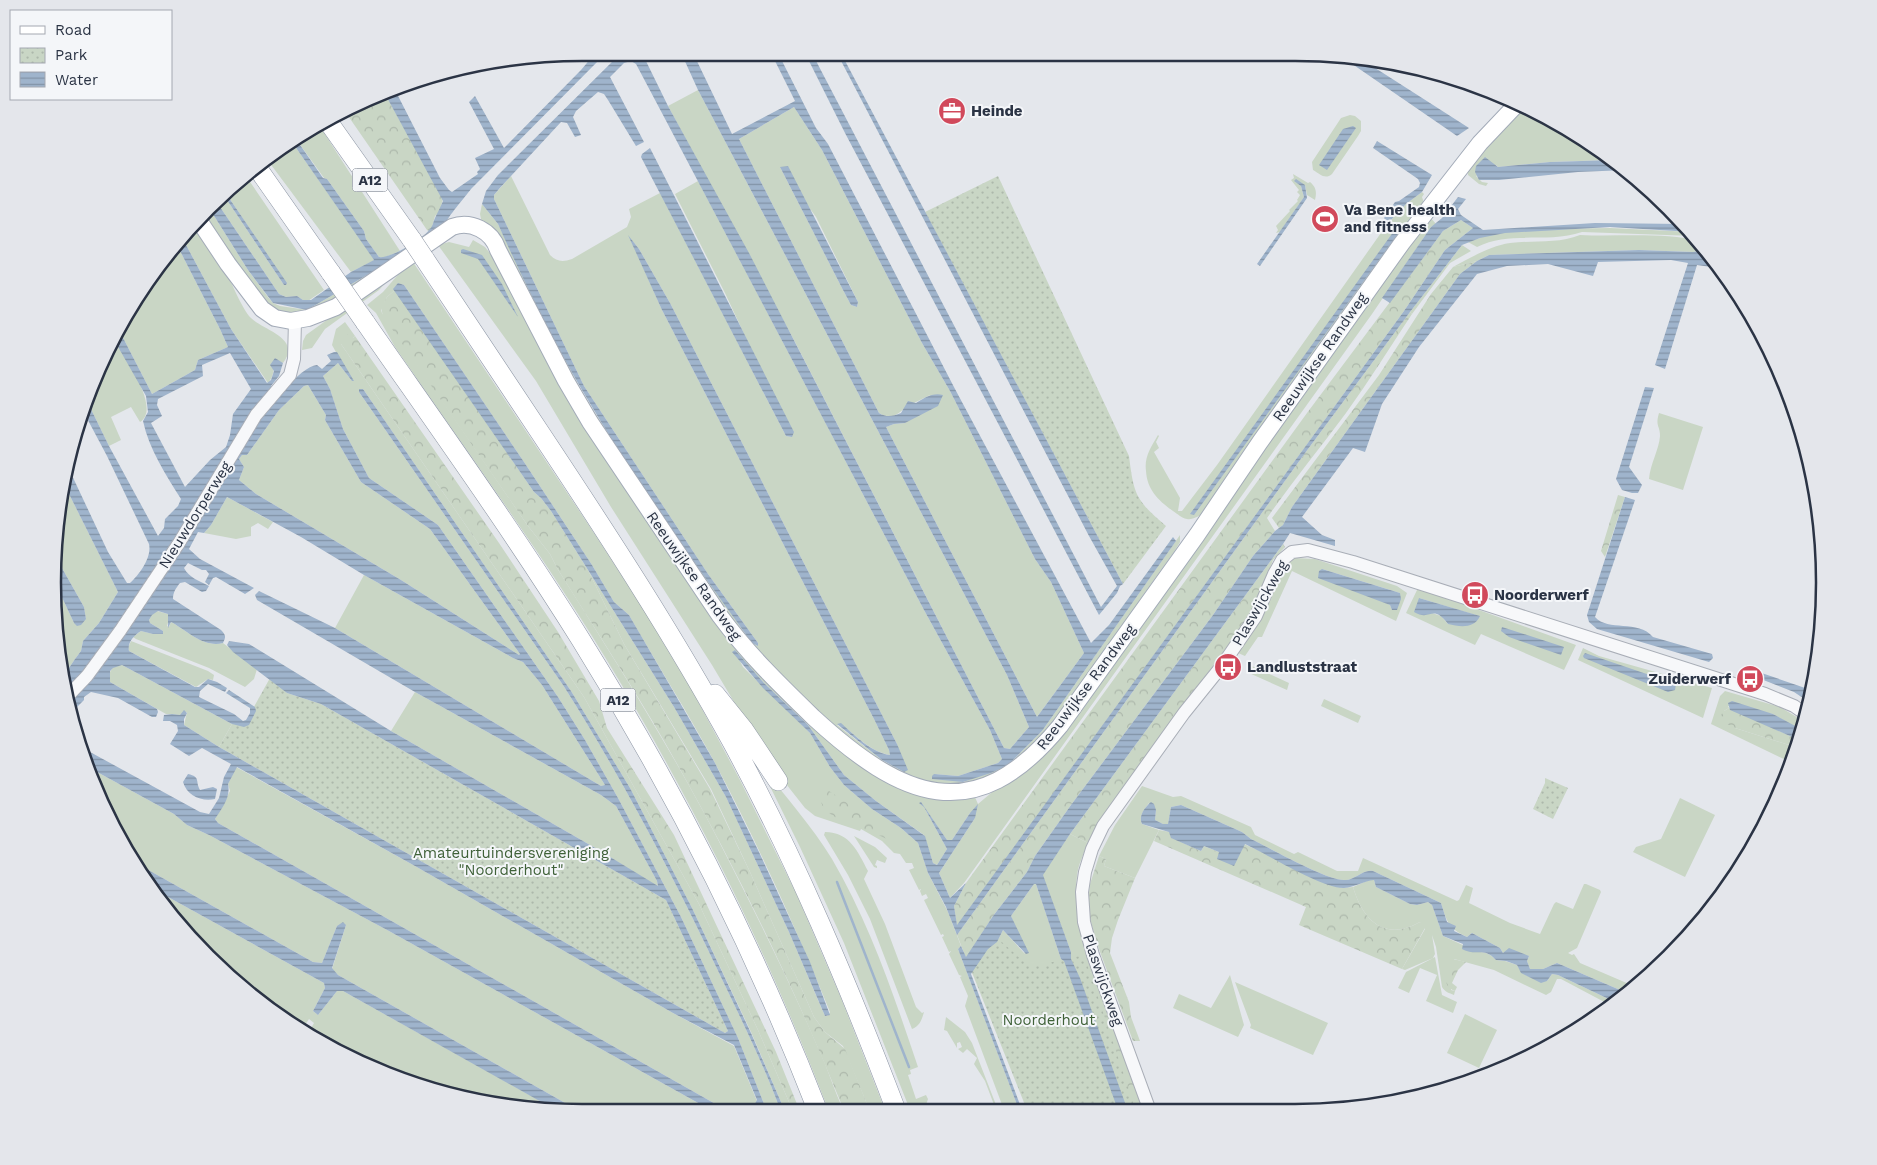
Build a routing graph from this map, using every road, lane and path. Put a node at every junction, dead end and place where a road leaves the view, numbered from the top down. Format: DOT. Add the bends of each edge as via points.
graph roads {
  1 [pos="1512,109"];
  2 [pos="331,126"];
  3 [pos="261,173"];
  4 [pos="203,226"];
  5 [pos="294,327"];
  6 [pos="674,642"];
  7 [pos="73,691"];
  8 [pos="1800,710"];
  9 [pos="778,781"];
  10 [pos="814,1104"];
  11 [pos="894,1104"];
  12 [pos="1147,1104"];
  1 -- 5 [label="main road, Reeuwijkse Randweg" via="1480,143 1402,243 1060,726 1016,771 991,785 967,791 923,789 877,768 824,726 755,660 720,616 594,428 498,250 487,242 468,235 438,236 336,307"];
  2 -- 6 [label="highway, A12, bridge" via="424,258 623,559"];
  3 -- 10 [label="highway, A12, bridge" via="546,585 604,676 696,840 779,1016"];
  4 -- 5 [label="main road, Reeuwijkse Randweg" via="265,312"];
  5 -- 7 [label="street, Nieuwdorperweg" via="294,359 290,375 256,415 179,543 120,631"];
  6 -- 9 [label="highway, A12" via="744,730"];
  6 -- 11 [label="highway, A12" via="737,752 802,883 844,977"];
  8 -- 12 [label="street, Plaswijckweg" via="1765,694 1362,565 1308,550 1292,552 1282,560 1256,616 1221,667 1103,826 1085,872 1082,892 1084,922"];
}
